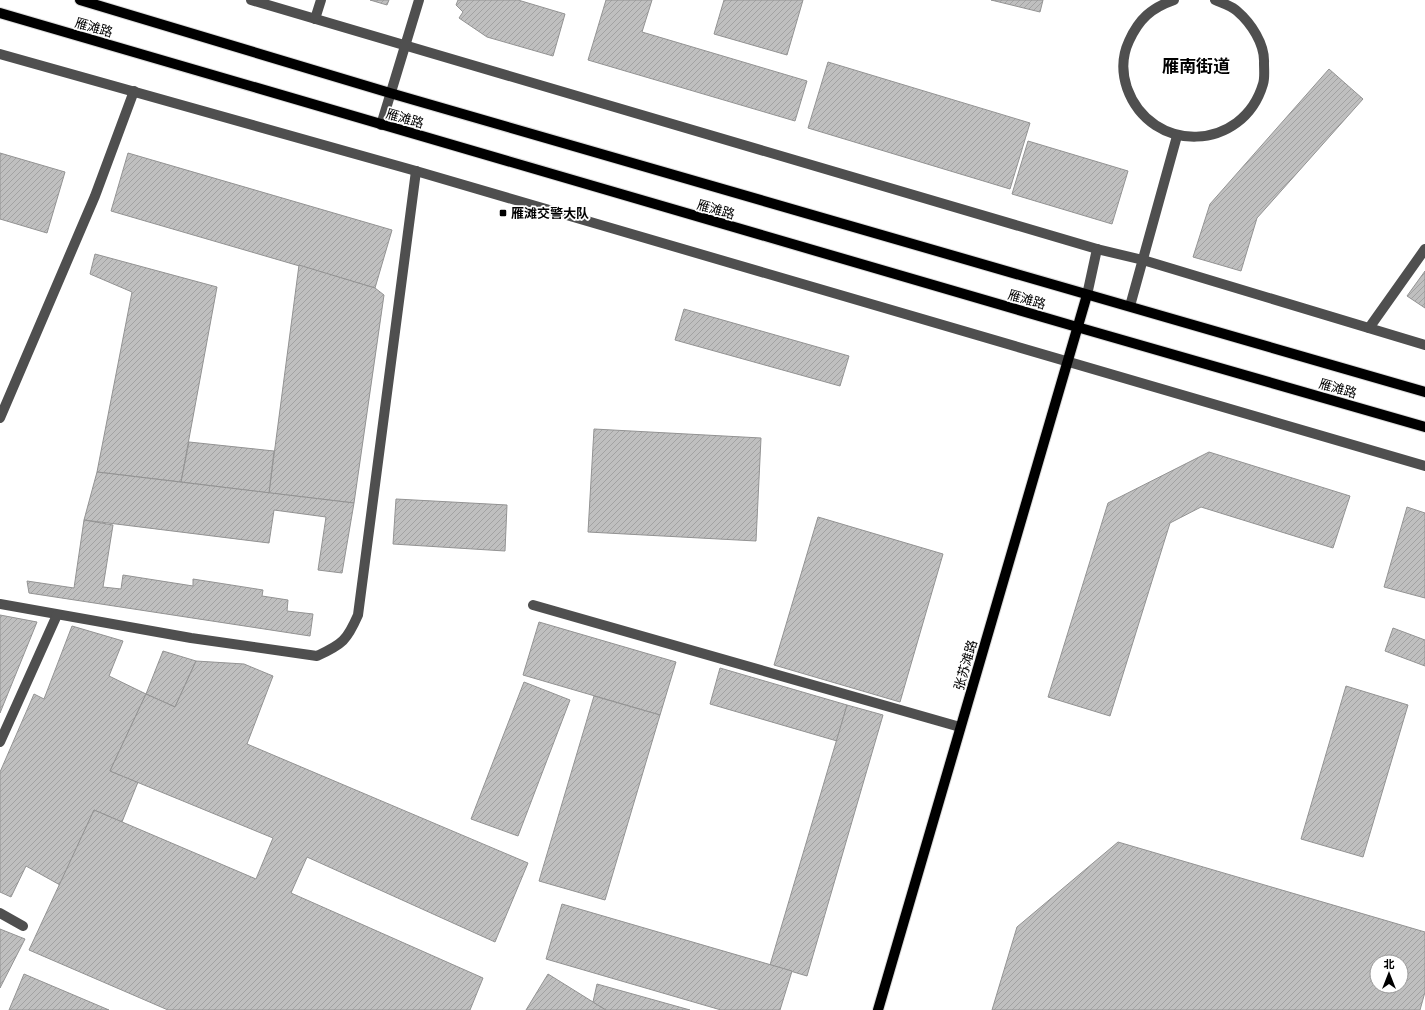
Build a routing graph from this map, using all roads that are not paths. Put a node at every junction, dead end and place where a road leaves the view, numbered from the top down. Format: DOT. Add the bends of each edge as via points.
graph roads {
  1 [pos="80,0"];
  2 [pos="251,0"];
  3 [pos="321,0"];
  4 [pos="419,0"];
  5 [pos="1174,0"];
  6 [pos="1215,0"];
  7 [pos="0,13"];
  8 [pos="315,19"];
  9 [pos="406,46"];
  10 [pos="0,54"];
  11 [pos="134,91"];
  12 [pos="390,93"];
  13 [pos="381,125"];
  14 [pos="1177,136"];
  15 [pos="416,171"];
  16 [pos="1097,249"];
  17 [pos="1425,249"];
  18 [pos="1143,260"];
  19 [pos="1086,295"];
  20 [pos="1130,306"];
  21 [pos="1077,327"];
  22 [pos="1369,328"];
  23 [pos="1425,345"];
  24 [pos="1067,360"];
  25 [pos="1425,392"];
  26 [pos="0,418"];
  27 [pos="1425,426"];
  28 [pos="1425,466"];
  29 [pos="0,604"];
  30 [pos="533,605"];
  31 [pos="57,615"];
  32 [pos="960,728"];
  33 [pos="0,742"];
  34 [pos="0,913"];
  35 [pos="23,926"];
  36 [pos="878,1010"];
  1 -- 12 [label="main road, 雁滩路"];
  2 -- 8 [label="street"];
  3 -- 8 [label="street"];
  4 -- 9 [label="street"];
  5 -- 14 [label="street" via="1157,6 1137,25 1124,50 1123,77 1133,104 1152,124"];
  6 -- 14 [label="street" via="1236,10 1255,30 1264,56 1263,84 1251,109 1231,128 1204,137"];
  7 -- 13 [label="main road, 雁滩路"];
  8 -- 9 [label="street"];
  9 -- 12 [label="street"];
  9 -- 16 [label="street"];
  10 -- 11 [label="street"];
  11 -- 15 [label="street"];
  11 -- 26 [label="street" via="95,196"];
  12 -- 13 [label="street"];
  12 -- 19 [label="main road, 雁滩路"];
  13 -- 21 [label="main road, 雁滩路"];
  14 -- 18 [label="street"];
  15 -- 24 [label="street"];
  15 -- 31 [label="street" via="358,615 349,635 336,647 317,656"];
  16 -- 18 [label="street"];
  16 -- 19 [label="street"];
  17 -- 22 [label="street"];
  18 -- 20 [label="street"];
  18 -- 22 [label="street"];
  19 -- 20 [label="main road, 雁滩路"];
  19 -- 21 [label="main road, 张苏滩路"];
  20 -- 25 [label="main road, 雁滩路"];
  21 -- 24 [label="main road, 张苏滩路"];
  21 -- 27 [label="main road, 雁滩路"];
  22 -- 23 [label="street"];
  24 -- 28 [label="street"];
  24 -- 32 [label="main road, 张苏滩路"];
  29 -- 31 [label="street"];
  30 -- 32 [label="street"];
  31 -- 33 [label="street"];
  32 -- 36 [label="main road, 张苏滩路"];
  34 -- 35 [label="street"];
}
